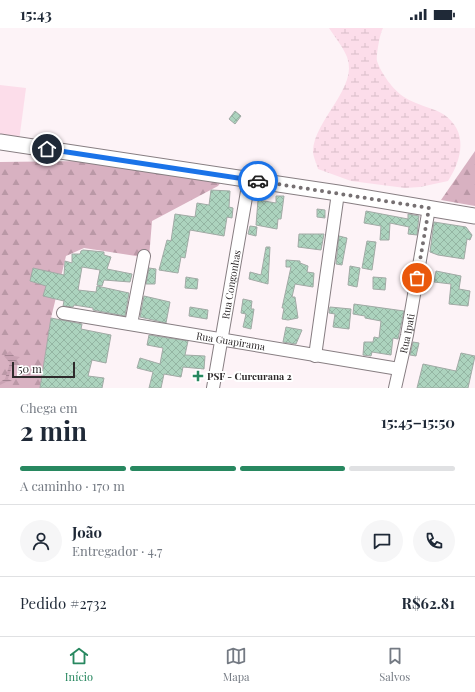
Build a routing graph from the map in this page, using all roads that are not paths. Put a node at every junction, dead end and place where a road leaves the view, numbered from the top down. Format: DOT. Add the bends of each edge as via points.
graph roads {
  1 [pos="0,142"];
  2 [pos="249,180"];
  3 [pos="338,193"];
  4 [pos="429,208"];
  5 [pos="475,216"];
  6 [pos="144,256"];
  7 [pos="63,313"];
  8 [pos="132,324"];
  9 [pos="221,340"];
  10 [pos="315,356"];
  11 [pos="399,369"];
  12 [pos="213,388"];
  13 [pos="395,388"];
  1 -- 2 [label="main road"];
  2 -- 3 [label="main road"];
  2 -- 9 [label="street, Rua Congonhas"];
  3 -- 4 [label="main road"];
  3 -- 10 [label="street"];
  4 -- 5 [label="main road"];
  4 -- 11 [label="street, Rua Ipati"];
  6 -- 8 [label="street"];
  7 -- 8 [label="street, Rua Guapirama"];
  8 -- 9 [label="street, Rua Guapirama"];
  9 -- 10 [label="street, Rua Guapirama"];
  9 -- 12 [label="street, Rua Congonhas"];
  10 -- 11 [label="street, Rua Guapirama"];
  11 -- 13 [label="street, Rua Ipati"];
}
